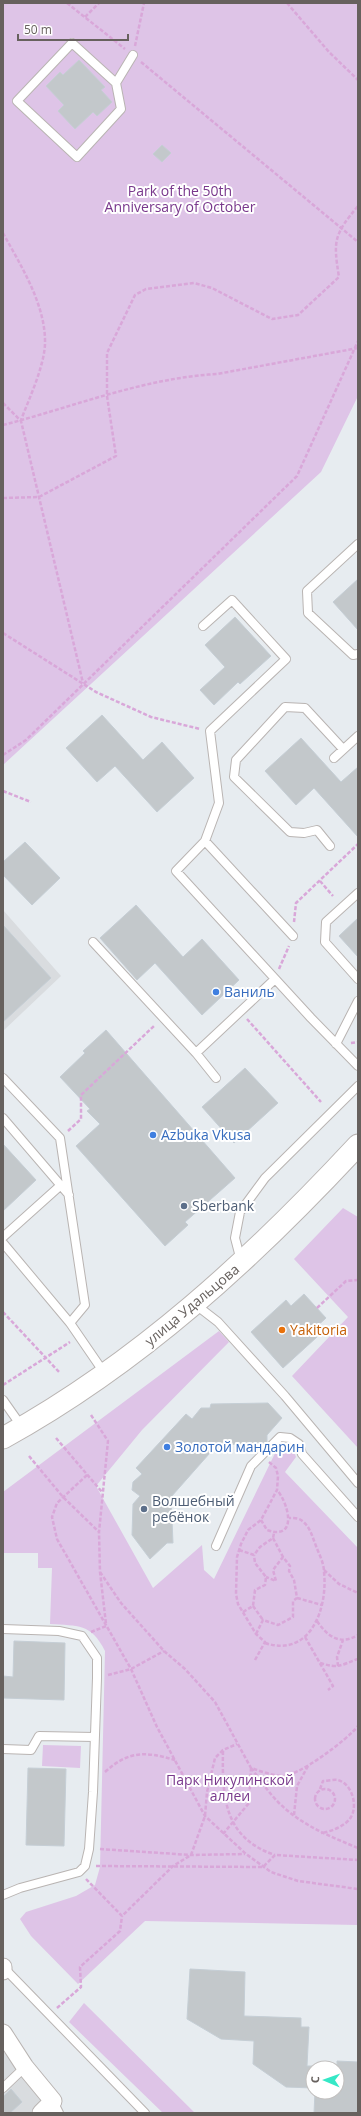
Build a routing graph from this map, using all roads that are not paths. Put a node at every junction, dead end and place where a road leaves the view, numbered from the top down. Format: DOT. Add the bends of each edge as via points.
graph roads {
  1 [pos="133,55"];
  2 [pos="116,83"];
  3 [pos="358,544"];
  4 [pos="203,626"];
  5 [pos="358,654"];
  6 [pos="358,736"];
  7 [pos="343,749"];
  8 [pos="334,758"];
  9 [pos="205,841"];
  10 [pos="330,846"];
  11 [pos="358,893"];
  12 [pos="293,936"];
  13 [pos="93,942"];
  14 [pos="275,979"];
  15 [pos="358,979"];
  16 [pos="358,1001"];
  17 [pos="336,1044"];
  18 [pos="196,1054"];
  19 [pos="358,1066"];
  20 [pos="3,1078"];
  21 [pos="216,1078"];
  22 [pos="358,1086"];
  23 [pos="3,1118"];
  24 [pos="358,1145"];
  25 [pos="61,1185"];
  26 [pos="69,1195"];
  27 [pos="3,1237"];
  28 [pos="3,1244"];
  29 [pos="242,1263"];
  30 [pos="196,1304"];
  31 [pos="70,1323"];
  32 [pos="105,1374"];
  33 [pos="3,1400"];
  34 [pos="22,1428"];
  35 [pos="3,1438"];
  36 [pos="358,1482"];
  37 [pos="358,1517"];
  38 [pos="216,1546"];
  39 [pos="3,1630"];
  40 [pos="95,1737"];
  41 [pos="3,1749"];
  42 [pos="3,1895"];
  43 [pos="3,1968"];
  44 [pos="3,2033"];
  45 [pos="25,2067"];
  46 [pos="3,2088"];
  47 [pos="57,2110"];
  48 [pos="41,2113"];
  49 [pos="145,2113"];
  1 -- 2 [label="lane"];
  2 -- 2 [label="lane" via="72,43 17,101 77,157 121,109"];
  3 -- 5 [label="lane" via="307,591 308,613 354,655"];
  4 -- 9 [label="lane" via="232,600 286,659 210,731 219,803"];
  6 -- 7 [label="lane"];
  7 -- 8 [label="lane"];
  7 -- 10 [label="lane" via="305,708 285,707 236,760 234,777 290,832 304,833 317,830"];
  9 -- 12 [label="lane"];
  9 -- 14 [label="lane" via="176,871"];
  11 -- 15 [label="lane" via="326,922 325,942"];
  13 -- 18 [label="lane"];
  14 -- 17 [label="lane"];
  14 -- 18 [label="lane"];
  16 -- 17 [label="lane"];
  17 -- 19 [label="lane"];
  18 -- 21 [label="lane"];
  20 -- 26 [label="lane" via="60,1138"];
  22 -- 29 [label="lane" via="265,1178 240,1212 234,1238"];
  23 -- 25 [label="lane"];
  24 -- 29 [label="street, улица Удальцова"];
  25 -- 26 [label="lane"];
  25 -- 27 [label="lane"];
  26 -- 31 [label="lane" via="84,1305"];
  28 -- 31 [label="lane"];
  29 -- 30 [label="street, улица Удальцова"];
  30 -- 32 [label="street, улица Удальцова"];
  30 -- 36 [label="lane" via="218,1322"];
  31 -- 32 [label="lane"];
  32 -- 34 [label="street, улица Удальцова"];
  33 -- 34 [label="lane"];
  34 -- 35 [label="street, улица Удальцова"];
  37 -- 38 [label="lane" via="302,1454 299,1444 290,1438 280,1437 251,1466"];
  39 -- 40 [label="lane" via="58,1631 82,1636 97,1658"];
  40 -- 41 [label="lane" via="39,1736 31,1750"];
  40 -- 42 [label="lane" via="90,1849 86,1866 79,1872"];
  43 -- 49 [label="lane"];
  44 -- 45 [label="street"];
  45 -- 46 [label="lane"];
  45 -- 47 [label="street"];
  47 -- 48 [label="street"];
}
